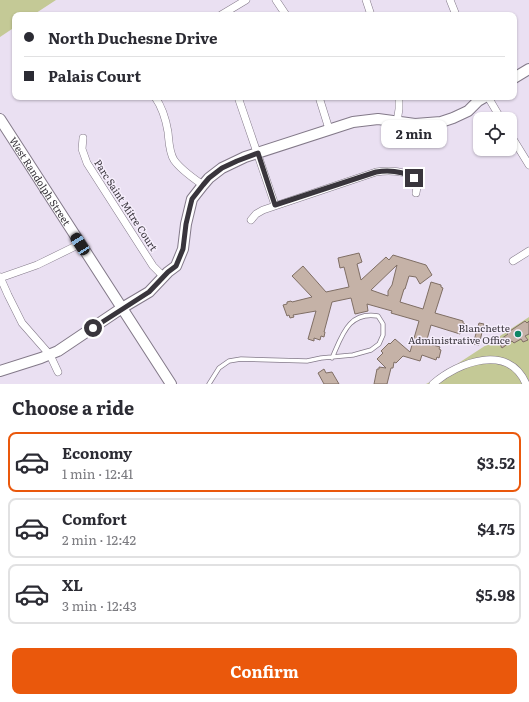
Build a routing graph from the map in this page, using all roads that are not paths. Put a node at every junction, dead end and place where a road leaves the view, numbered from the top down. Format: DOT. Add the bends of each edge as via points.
graph roads {
  1 [pos="246,0"];
  2 [pos="276,0"];
  3 [pos="366,0"];
  4 [pos="450,0"];
  5 [pos="226,12"];
  6 [pos="284,12"];
  7 [pos="370,12"];
  8 [pos="455,12"];
  9 [pos="529,69"];
  10 [pos="517,76"];
  11 [pos="157,100"];
  12 [pos="239,100"];
  13 [pos="319,100"];
  14 [pos="399,100"];
  15 [pos="480,100"];
  16 [pos="490,100"];
  17 [pos="497,112"];
  18 [pos="0,119"];
  19 [pos="397,119"];
  20 [pos="328,127"];
  21 [pos="83,138"];
  22 [pos="517,145"];
  23 [pos="257,150"];
  24 [pos="529,165"];
  25 [pos="200,183"];
  26 [pos="416,192"];
  27 [pos="275,205"];
  28 [pos="252,220"];
  29 [pos="80,244"];
  30 [pos="529,251"];
  31 [pos="512,261"];
  32 [pos="166,275"];
  33 [pos="0,278"];
  34 [pos="122,308"];
  35 [pos="50,355"];
  36 [pos="332,358"];
  37 [pos="0,372"];
  38 [pos="58,372"];
  39 [pos="170,384"];
  40 [pos="209,384"];
  41 [pos="433,384"];
  42 [pos="526,384"];
  1 -- 5 [label="street"];
  2 -- 6 [label="street"];
  3 -- 7 [label="street"];
  4 -- 8 [label="street"];
  9 -- 10 [label="street"];
  11 -- 25 [label="street" via="167,126 173,157 181,168"];
  12 -- 23 [label="street"];
  13 -- 20 [label="street"];
  14 -- 19 [label="street"];
  15 -- 19 [label="street" via="468,111 441,122 414,124"];
  16 -- 17 [label="street"];
  18 -- 29 [label="street, West Randolph Street"];
  19 -- 20 [label="street" via="378,119"];
  20 -- 23 [label="street"];
  21 -- 32 [label="street, Parc Saint Mitre Court" via="82,149 87,163 153,266"];
  22 -- 24 [label="street"];
  23 -- 25 [label="street"];
  23 -- 27 [label="street"];
  25 -- 32 [label="street" via="192,199 181,255 176,266"];
  26 -- 27 [label="street" via="414,178 398,172 383,171"];
  27 -- 28 [label="street" via="256,214"];
  29 -- 33 [label="street" via="37,265"];
  29 -- 34 [label="street, West Randolph Street"];
  30 -- 31 [label="street"];
  32 -- 34 [label="street" via="149,292"];
  33 -- 35 [label="street" via="22,323"];
  34 -- 35 [label="street"];
  34 -- 39 [label="street, West Randolph Street"];
  35 -- 37 [label="street"];
  35 -- 38 [label="street"];
  36 -- 36 [label="lane" via="353,356 371,350 379,344 383,335 383,324 378,316 369,315 347,325"];
  36 -- 40 [label="lane" via="307,361 229,361 219,368"];
  41 -- 42 [label="street" via="460,367 490,359 504,361 517,370"];
}
